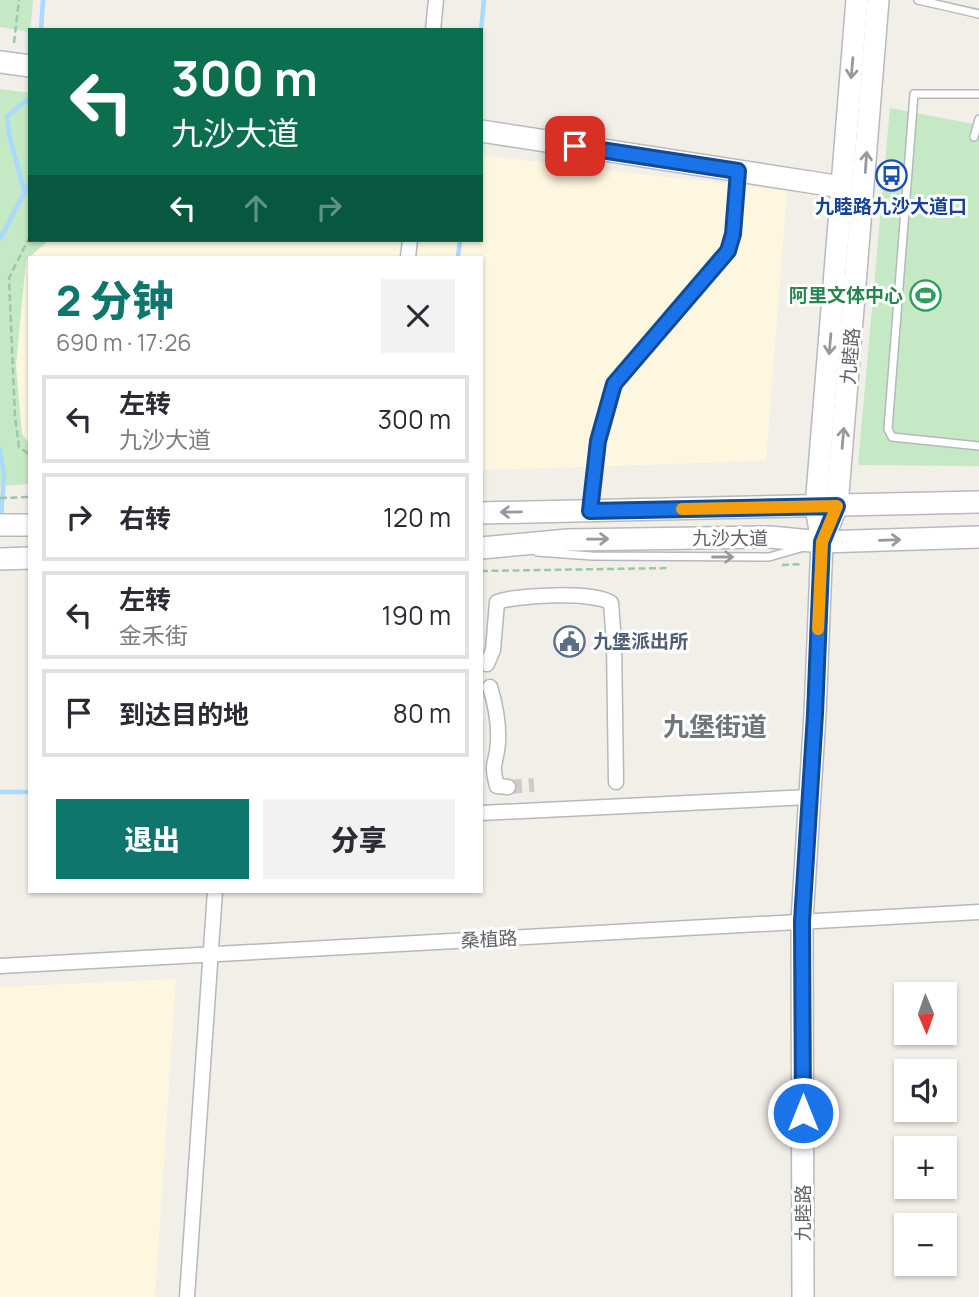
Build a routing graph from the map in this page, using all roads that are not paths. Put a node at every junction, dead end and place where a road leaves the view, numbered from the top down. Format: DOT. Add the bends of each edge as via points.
graph roads {
  1 [pos="436,0"];
  2 [pos="857,0"];
  3 [pos="878,0"];
  4 [pos="918,0"];
  5 [pos="979,14"];
  6 [pos="433,28"];
  7 [pos="0,62"];
  8 [pos="28,66"];
  9 [pos="979,94"];
  10 [pos="979,119"];
  11 [pos="487,132"];
  12 [pos="974,137"];
  13 [pos="738,171"];
  14 [pos="842,187"];
  15 [pos="979,446"];
  16 [pos="979,502"];
  17 [pos="827,506"];
  18 [pos="590,511"];
  19 [pos="483,513"];
  20 [pos="27,525"];
  21 [pos="0,526"];
  22 [pos="979,537"];
  23 [pos="822,542"];
  24 [pos="483,547"];
  25 [pos="484,664"];
  26 [pos="486,688"];
  27 [pos="616,782"];
  28 [pos="508,787"];
  29 [pos="810,797"];
  30 [pos="483,813"];
  31 [pos="215,893"];
  32 [pos="979,912"];
  33 [pos="802,921"];
  34 [pos="210,955"];
  35 [pos="0,966"];
  36 [pos="187,1297"];
  37 [pos="803,1297"];
  1 -- 6 [label="street"];
  2 -- 14 [label="street, 九睦路, one-way"];
  17 -- 3 [label="street, 九睦路, one-way"];
  4 -- 5 [label="lane"];
  7 -- 8 [label="street"];
  9 -- 15 [label="lane" via="914,94 888,429 892,437"];
  10 -- 12 [label="lane"];
  11 -- 13 [label="street"];
  13 -- 14 [label="street"];
  13 -- 18 [label="lane" via="728,251 614,384 598,441"];
  14 -- 17 [label="street, 九睦路, one-way"];
  16 -- 17 [label="street, 九沙大道"];
  17 -- 18 [label="street, 九沙大道"];
  17 -- 23 [label="street, 九睦路"];
  18 -- 19 [label="street, 九沙大道, one-way"];
  20 -- 21 [label="street"];
  23 -- 22 [label="street, 九沙大道, one-way"];
  24 -- 23 [label="street, 九沙大道, one-way" via="568,540 770,537"];
  23 -- 29 [label="street, 九睦路"];
  25 -- 26 [label="street" via="493,669 495,678"];
  25 -- 27 [label="street" via="492,650 497,602 562,596 604,598 611,603"];
  26 -- 28 [label="street" via="498,714 498,747 492,768 497,786"];
  29 -- 30 [label="street"];
  29 -- 33 [label="street, 九睦路"];
  31 -- 34 [label="street"];
  32 -- 33 [label="street, 桑植路"];
  33 -- 34 [label="street, 桑植路"];
  33 -- 37 [label="street, 九睦路"];
  34 -- 35 [label="street, 桑植路"];
  34 -- 36 [label="street"];
}
